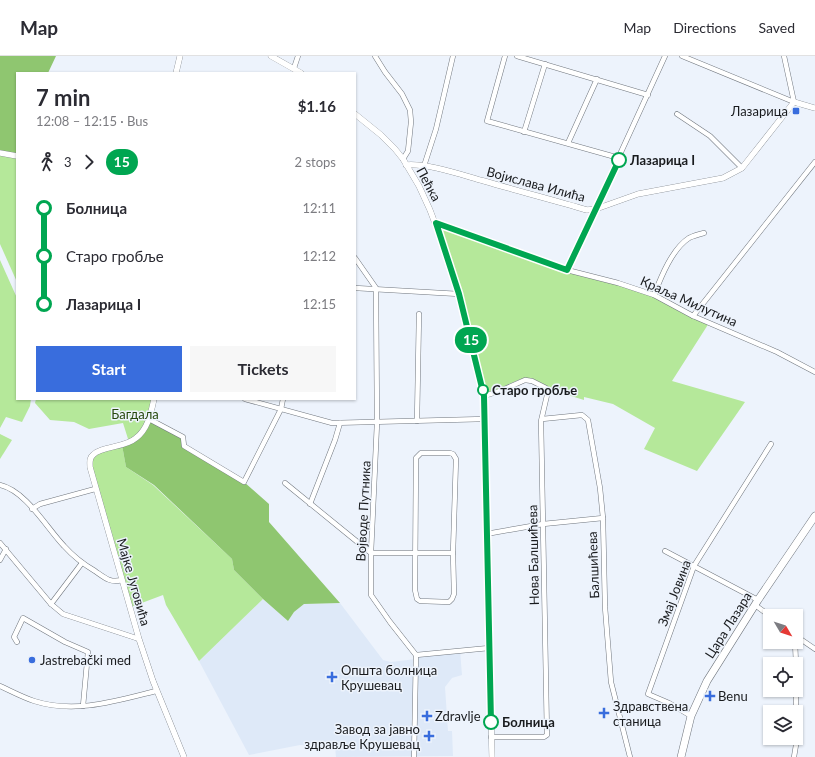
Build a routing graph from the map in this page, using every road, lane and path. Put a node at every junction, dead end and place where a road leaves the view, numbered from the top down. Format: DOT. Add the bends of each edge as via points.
graph roads {
  1 [pos="180,56"];
  2 [pos="272,56"];
  3 [pos="298,56"];
  4 [pos="376,56"];
  5 [pos="453,56"];
  6 [pos="505,56"];
  7 [pos="517,56"];
  8 [pos="665,56"];
  9 [pos="682,56"];
  10 [pos="784,56"];
  11 [pos="545,64"];
  12 [pos="294,68"];
  13 [pos="176,72"];
  14 [pos="300,72"];
  15 [pos="597,79"];
  16 [pos="648,95"];
  17 [pos="794,102"];
  18 [pos="815,108"];
  19 [pos="676,114"];
  20 [pos="356,115"];
  21 [pos="524,132"];
  22 [pos="568,143"];
  23 [pos="0,153"];
  24 [pos="16,156"];
  25 [pos="620,158"];
  26 [pos="403,159"];
  27 [pos="814,164"];
  28 [pos="406,165"];
  29 [pos="424,166"];
  30 [pos="742,168"];
  31 [pos="596,209"];
  32 [pos="436,223"];
  33 [pos="704,233"];
  34 [pos="356,259"];
  35 [pos="567,270"];
  36 [pos="356,288"];
  37 [pos="376,288"];
  38 [pos="459,294"];
  39 [pos="654,295"];
  40 [pos="419,314"];
  41 [pos="693,316"];
  42 [pos="815,372"];
  43 [pos="484,396"];
  44 [pos="154,400"];
  45 [pos="250,400"];
  46 [pos="283,400"];
  47 [pos="281,408"];
  48 [pos="149,419"];
  49 [pos="542,419"];
  50 [pos="484,420"];
  51 [pos="417,421"];
  52 [pos="340,423"];
  53 [pos="377,423"];
  54 [pos="771,444"];
  55 [pos="285,483"];
  56 [pos="0,485"];
  57 [pos="95,489"];
  58 [pos="310,504"];
  59 [pos="32,509"];
  60 [pos="815,516"];
  61 [pos="603,518"];
  62 [pos="543,524"];
  63 [pos="486,534"];
  64 [pos="0,543"];
  65 [pos="6,549"];
  66 [pos="665,551"];
  67 [pos="415,552"];
  68 [pos="453,553"];
  69 [pos="371,554"];
  70 [pos="0,560"];
  71 [pos="82,563"];
  72 [pos="694,566"];
  73 [pos="122,580"];
  74 [pos="757,602"];
  75 [pos="51,604"];
  76 [pos="764,609"];
  77 [pos="140,639"];
  78 [pos="803,641"];
  79 [pos="17,642"];
  80 [pos="489,648"];
  81 [pos="815,649"];
  82 [pos="416,655"];
  83 [pos="0,686"];
  84 [pos="156,691"];
  85 [pos="83,706"];
  86 [pos="691,716"];
  87 [pos="491,737"];
  88 [pos="796,745"];
  89 [pos="184,757"];
  90 [pos="414,757"];
  91 [pos="492,757"];
  92 [pos="630,757"];
  93 [pos="681,757"];
  94 [pos="794,757"];
  1 -- 13 [label="street"];
  2 -- 12 [label="street"];
  3 -- 12 [label="street"];
  4 -- 26 [label="street" via="410,110 408,151"];
  5 -- 29 [label="street" via="436,129"];
  6 -- 21 [label="street" via="487,122"];
  7 -- 11 [label="street"];
  8 -- 16 [label="street"];
  9 -- 17 [label="street"];
  10 -- 17 [label="street"];
  11 -- 15 [label="street"];
  11 -- 21 [label="street"];
  12 -- 14 [label="street"];
  15 -- 16 [label="street"];
  15 -- 22 [label="street"];
  16 -- 25 [label="street"];
  17 -- 18 [label="street"];
  17 -- 30 [label="street, Војислава Илића"];
  19 -- 30 [label="street" via="710,136"];
  20 -- 26 [label="street, Пећка" via="385,138"];
  21 -- 22 [label="street"];
  22 -- 25 [label="street"];
  23 -- 24 [label="street"];
  25 -- 31 [label="street"];
  26 -- 28 [label="street, Пећка"];
  27 -- 41 [label="street"];
  28 -- 29 [label="street, Војислава Илића"];
  28 -- 32 [label="street, Пећка"];
  29 -- 31 [label="street, Војислава Илића" via="587,210"];
  30 -- 31 [label="street, Војислава Илића" via="723,178 638,194"];
  31 -- 35 [label="street"];
  32 -- 35 [label="street, Краља Милутина"];
  32 -- 38 [label="street, Пећка"];
  33 -- 39 [label="street" via="689,238 678,250 663,273"];
  34 -- 37 [label="street"];
  35 -- 39 [label="street, Краља Милутина"];
  36 -- 37 [label="street"];
  37 -- 38 [label="street"];
  37 -- 53 [label="street, Војводе Путника"];
  38 -- 43 [label="street, Пећка"];
  39 -- 41 [label="street, Краља Милутина"];
  40 -- 51 [label="street"];
  41 -- 42 [label="street, Краља Милутина" via="778,352"];
  43 -- 49 [label="street, Нова Балшићева" via="525,380 532,381 548,391"];
  43 -- 50 [label="street, Пећка"];
  44 -- 48 [label="street"];
  45 -- 47 [label="street"];
  46 -- 47 [label="street"];
  47 -- 48 [label="street" via="244,482 184,446 183,437"];
  47 -- 52 [label="street" via="318,420"];
  48 -- 57 [label="street, Мајке Југовића" via="136,439 93,454 90,467"];
  49 -- 61 [label="street, Балшићева" via="582,415 587,418"];
  49 -- 62 [label="street, Нова Балшићева"];
  50 -- 51 [label="street"];
  50 -- 63 [label="street, Пећка"];
  51 -- 53 [label="street"];
  52 -- 53 [label="street"];
  52 -- 58 [label="street"];
  53 -- 69 [label="street, Војводе Путника"];
  54 -- 72 [label="street, Змај Јовина"];
  55 -- 58 [label="street"];
  56 -- 59 [label="street" via="21,496"];
  57 -- 59 [label="street" via="40,504"];
  57 -- 73 [label="street, Мајке Југовића"];
  58 -- 69 [label="street"];
  59 -- 71 [label="street"];
  60 -- 74 [label="main road, Цара Лазара"];
  61 -- 62 [label="street"];
  61 -- 92 [label="street, Балшићева" via="605,607 611,682"];
  62 -- 63 [label="street"];
  62 -- 87 [label="street, Нова Балшићева" via="547,735"];
  63 -- 80 [label="street, Пећка"];
  64 -- 65 [label="street"];
  65 -- 70 [label="street"];
  65 -- 75 [label="street"];
  66 -- 72 [label="street"];
  67 -- 68 [label="street"];
  67 -- 68 [label="street" via="414,582 417,599 436,602 449,602 454,594"];
  67 -- 68 [label="street" via="416,458 420,453 450,453 456,459"];
  67 -- 69 [label="street"];
  69 -- 82 [label="street, Војводе Путника" via="371,595"];
  71 -- 73 [label="street" via="114,582"];
  71 -- 75 [label="street"];
  72 -- 74 [label="street"];
  72 -- 86 [label="street, Змај Јовина" via="648,694"];
  73 -- 77 [label="street, Мајке Југовића"];
  74 -- 76 [label="street"];
  74 -- 86 [label="main road, Цара Лазара" via="707,681"];
  75 -- 77 [label="street" via="63,614"];
  77 -- 84 [label="street, Мајке Југовића"];
  78 -- 81 [label="street"];
  79 -- 85 [label="street" via="14,637 23,618 88,652"];
  80 -- 82 [label="street"];
  80 -- 87 [label="street, Пећка"];
  82 -- 90 [label="street"];
  83 -- 85 [label="street" via="43,703"];
  84 -- 85 [label="street"];
  84 -- 89 [label="street, Мајке Југовића"];
  86 -- 93 [label="main road, Цара Лазара"];
  87 -- 91 [label="street, Пећка"];
  88 -- 94 [label="street"];
}
